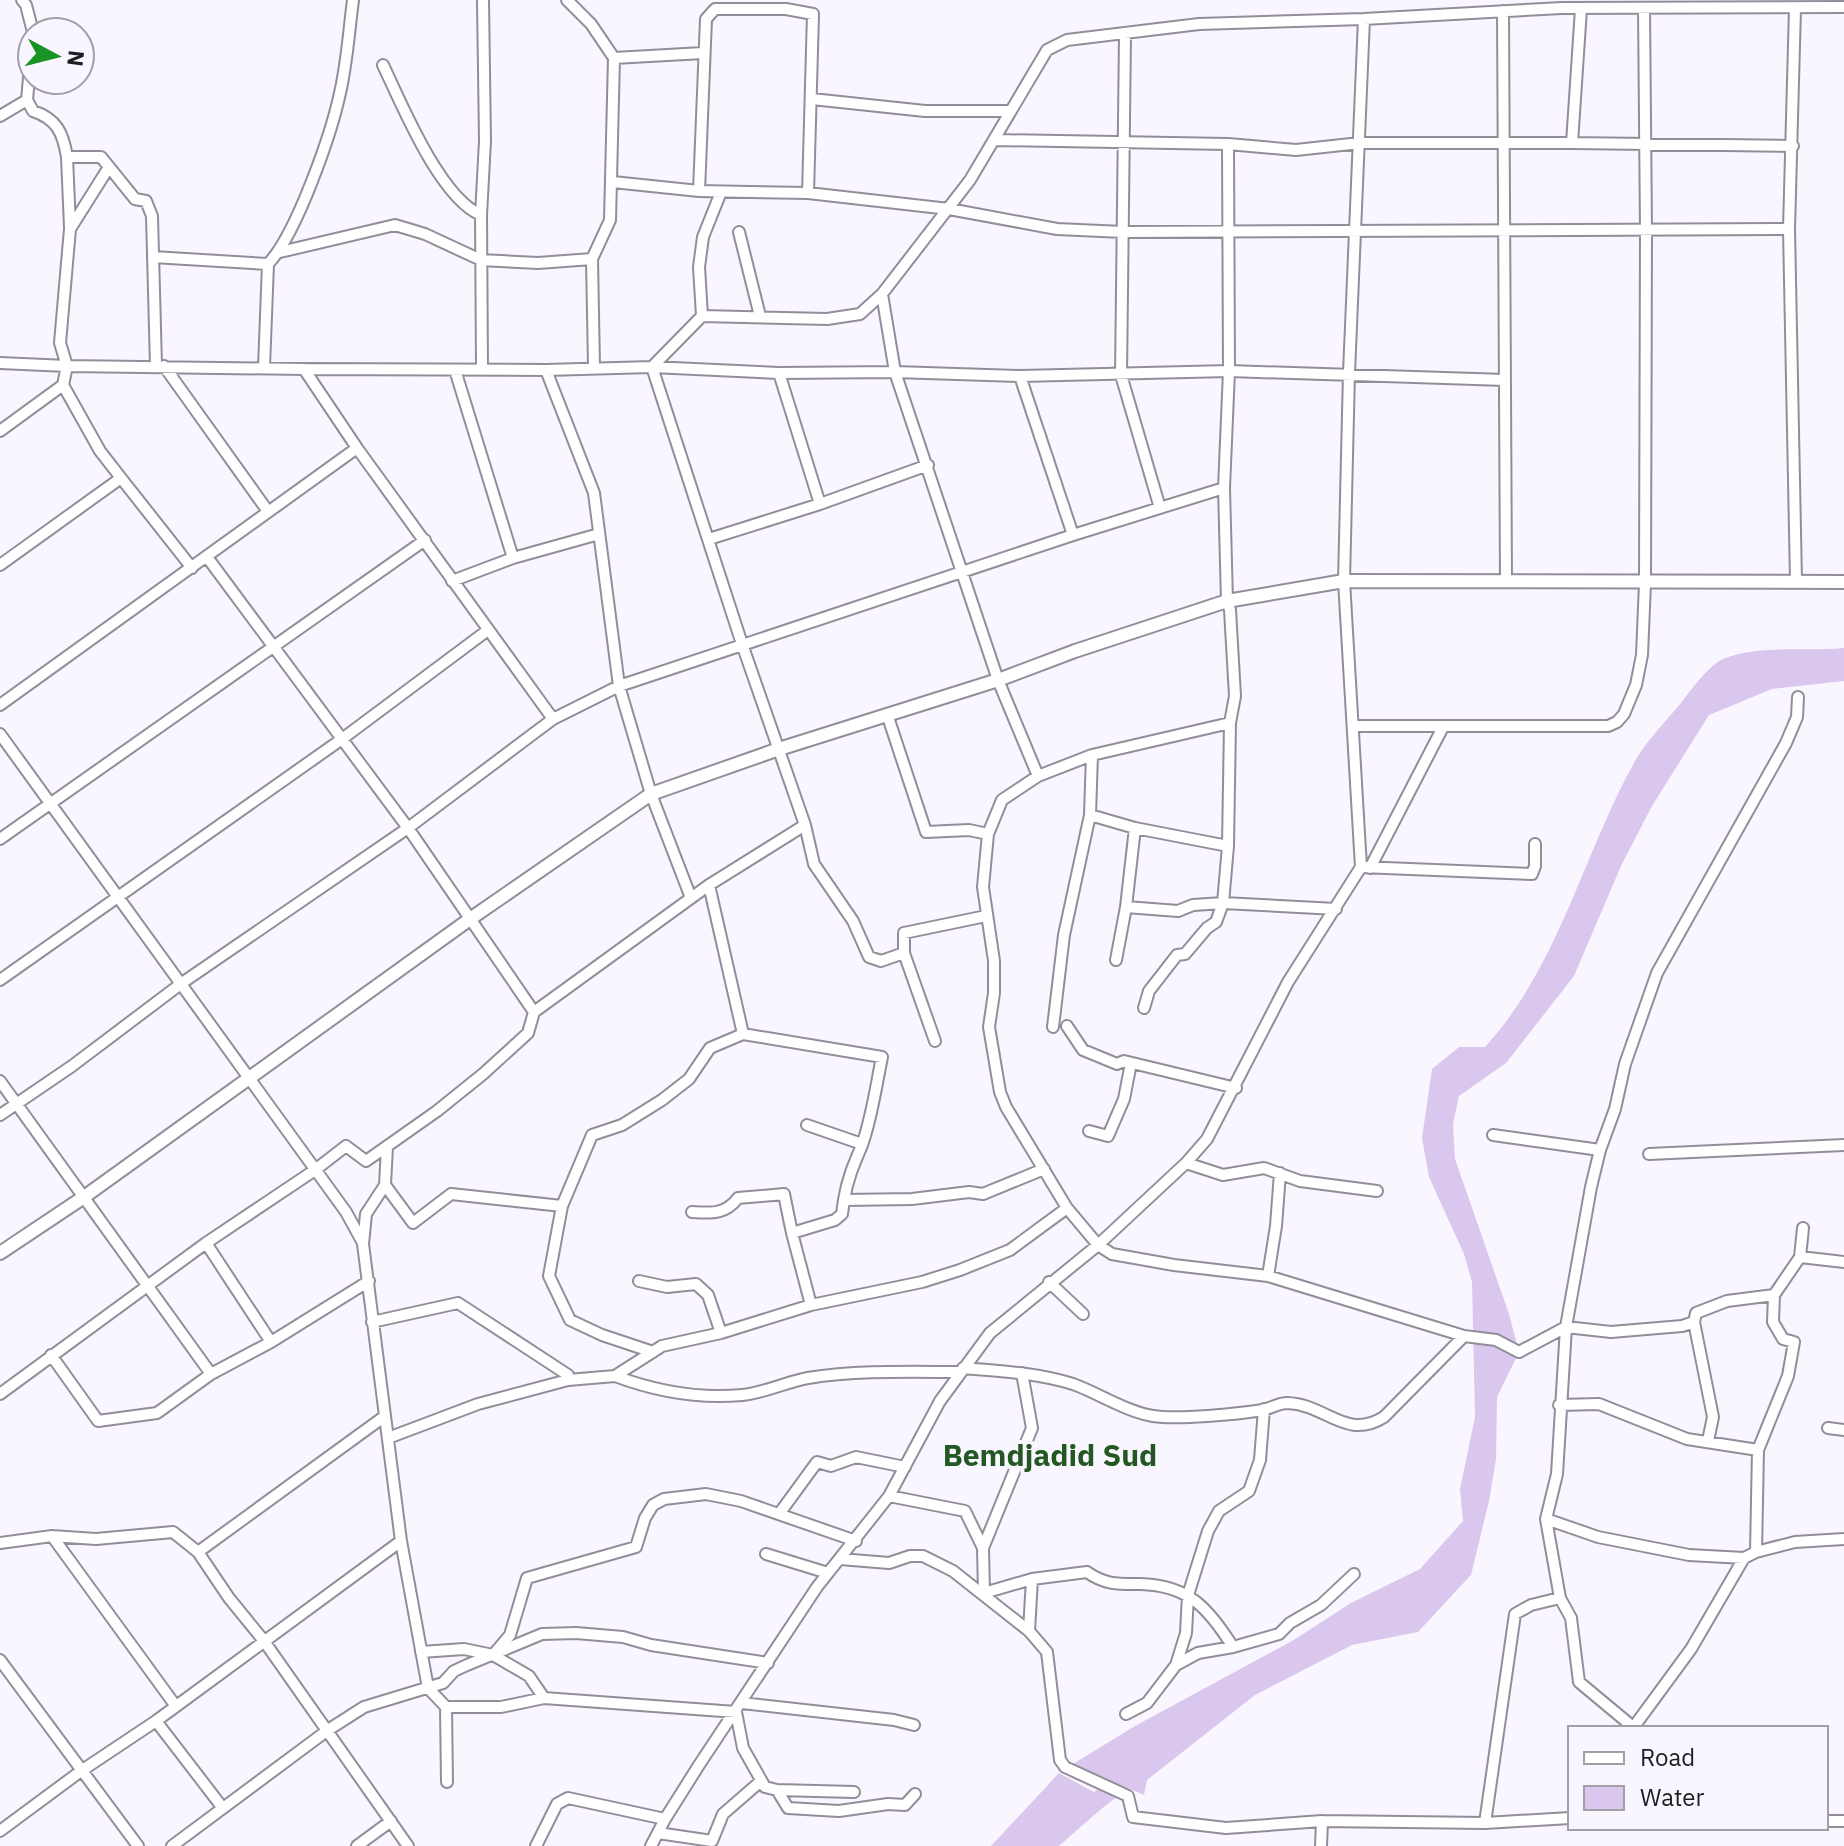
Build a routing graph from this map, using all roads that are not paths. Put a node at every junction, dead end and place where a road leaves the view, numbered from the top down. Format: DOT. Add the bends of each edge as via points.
graph roads {
  1 [pos="353,0"];
  2 [pos="483,0"];
  3 [pos="567,0"];
  4 [pos="1560,4"];
  5 [pos="1844,7"];
  6 [pos="1644,8"];
  7 [pos="1795,8"];
  8 [pos="1581,9"];
  9 [pos="1503,11"];
  10 [pos="1364,19"];
  11 [pos="1125,35"];
  12 [pos="703,53"];
  13 [pos="614,58"];
  14 [pos="383,65"];
  15 [pos="27,96"];
  16 [pos="812,99"];
  17 [pos="27,100"];
  18 [pos="1011,111"];
  19 [pos="0,116"];
  20 [pos="996,140"];
  21 [pos="1122,143"];
  22 [pos="1360,143"];
  23 [pos="1572,143"];
  24 [pos="1228,144"];
  25 [pos="1504,144"];
  26 [pos="1645,144"];
  27 [pos="1793,146"];
  28 [pos="67,157"];
  29 [pos="109,167"];
  30 [pos="613,182"];
  31 [pos="699,191"];
  32 [pos="721,192"];
  33 [pos="808,193"];
  34 [pos="949,209"];
  35 [pos="481,215"];
  36 [pos="70,229"];
  37 [pos="1789,229"];
  38 [pos="1646,231"];
  39 [pos="739,232"];
  40 [pos="1123,232"];
  41 [pos="1229,232"];
  42 [pos="1356,232"];
  43 [pos="1505,232"];
  44 [pos="280,252"];
  45 [pos="153,257"];
  46 [pos="592,259"];
  47 [pos="481,260"];
  48 [pos="268,264"];
  49 [pos="882,294"];
  50 [pos="702,316"];
  51 [pos="760,316"];
  52 [pos="0,363"];
  53 [pos="67,366"];
  54 [pos="160,366"];
  55 [pos="264,367"];
  56 [pos="594,367"];
  57 [pos="652,367"];
  58 [pos="304,369"];
  59 [pos="482,369"];
  60 [pos="455,370"];
  61 [pos="546,370"];
  62 [pos="1229,371"];
  63 [pos="895,372"];
  64 [pos="779,373"];
  65 [pos="1349,373"];
  66 [pos="1121,375"];
  67 [pos="1020,376"];
  68 [pos="1505,380"];
  69 [pos="63,385"];
  70 [pos="0,431"];
  71 [pos="357,448"];
  72 [pos="928,465"];
  73 [pos="121,478"];
  74 [pos="1224,488"];
  75 [pos="820,504"];
  76 [pos="1160,508"];
  77 [pos="267,510"];
  78 [pos="599,534"];
  79 [pos="1073,535"];
  80 [pos="709,539"];
  81 [pos="425,540"];
  82 [pos="207,557"];
  83 [pos="513,558"];
  84 [pos="0,565"];
  85 [pos="192,568"];
  86 [pos="963,571"];
  87 [pos="452,581"];
  88 [pos="1344,581"];
  89 [pos="1796,581"];
  90 [pos="1506,582"];
  91 [pos="1844,582"];
  92 [pos="1645,583"];
  93 [pos="1227,601"];
  94 [pos="488,630"];
  95 [pos="742,644"];
  96 [pos="272,645"];
  97 [pos="998,680"];
  98 [pos="619,686"];
  99 [pos="1798,697"];
  100 [pos="0,705"];
  101 [pos="887,714"];
  102 [pos="553,719"];
  103 [pos="1230,723"];
  104 [pos="1354,726"];
  105 [pos="1443,727"];
  106 [pos="0,734"];
  107 [pos="342,739"];
  108 [pos="779,749"];
  109 [pos="1092,755"];
  110 [pos="1038,776"];
  111 [pos="651,794"];
  112 [pos="49,803"];
  113 [pos="1090,815"];
  114 [pos="805,825"];
  115 [pos="408,828"];
  116 [pos="1135,828"];
  117 [pos="988,834"];
  118 [pos="0,839"];
  119 [pos="1535,844"];
  120 [pos="1228,846"];
  121 [pos="1366,868"];
  122 [pos="709,885"];
  123 [pos="118,897"];
  124 [pos="691,898"];
  125 [pos="1223,903"];
  126 [pos="1126,907"];
  127 [pos="1336,909"];
  128 [pos="986,916"];
  129 [pos="470,919"];
  130 [pos="904,953"];
  131 [pos="1116,960"];
  132 [pos="0,980"];
  133 [pos="182,983"];
  134 [pos="1144,1008"];
  135 [pos="534,1012"];
  136 [pos="1067,1026"];
  137 [pos="1053,1027"];
  138 [pos="743,1034"];
  139 [pos="935,1041"];
  140 [pos="1131,1063"];
  141 [pos="250,1078"];
  142 [pos="0,1081"];
  143 [pos="1236,1088"];
  144 [pos="16,1104"];
  145 [pos="0,1115"];
  146 [pos="807,1125"];
  147 [pos="1089,1131"];
  148 [pos="1493,1135"];
  149 [pos="862,1144"];
  150 [pos="1844,1145"];
  151 [pos="387,1147"];
  152 [pos="1600,1150"];
  153 [pos="1649,1154"];
  154 [pos="1186,1163"];
  155 [pos="1044,1169"];
  156 [pos="315,1170"];
  157 [pos="1280,1173"];
  158 [pos="385,1185"];
  159 [pos="1377,1191"];
  160 [pos="84,1197"];
  161 [pos="844,1200"];
  162 [pos="562,1206"];
  163 [pos="1067,1208"];
  164 [pos="692,1212"];
  165 [pos="1803,1228"];
  166 [pos="792,1233"];
  167 [pos="206,1243"];
  168 [pos="363,1244"];
  169 [pos="1098,1245"];
  170 [pos="0,1253"];
  171 [pos="1800,1257"];
  172 [pos="1844,1262"];
  173 [pos="1268,1276"];
  174 [pos="369,1281"];
  175 [pos="639,1281"];
  176 [pos="1049,1282"];
  177 [pos="146,1286"];
  178 [pos="1774,1295"];
  179 [pos="811,1305"];
  180 [pos="1083,1314"];
  181 [pos="372,1322"];
  182 [pos="1694,1322"];
  183 [pos="1566,1327"];
  184 [pos="721,1333"];
  185 [pos="1464,1336"];
  186 [pos="271,1342"];
  187 [pos="653,1352"];
  188 [pos="51,1355"];
  189 [pos="962,1370"];
  190 [pos="1022,1373"];
  191 [pos="211,1374"];
  192 [pos="615,1376"];
  193 [pos="568,1380"];
  194 [pos="0,1394"];
  195 [pos="1559,1405"];
  196 [pos="1264,1409"];
  197 [pos="385,1416"];
  198 [pos="1828,1428"];
  199 [pos="1844,1430"];
  200 [pos="388,1438"];
  201 [pos="1708,1441"];
  202 [pos="1758,1450"];
  203 [pos="905,1467"];
  204 [pos="889,1496"];
  205 [pos="779,1514"];
  206 [pos="1546,1519"];
  207 [pos="52,1536"];
  208 [pos="1844,1539"];
  209 [pos="401,1541"];
  210 [pos="856,1541"];
  211 [pos="0,1543"];
  212 [pos="983,1548"];
  213 [pos="198,1552"];
  214 [pos="1756,1552"];
  215 [pos="766,1554"];
  216 [pos="1744,1558"];
  217 [pos="840,1559"];
  218 [pos="828,1573"];
  219 [pos="1354,1574"];
  220 [pos="1032,1579"];
  221 [pos="984,1593"];
  222 [pos="1188,1595"];
  223 [pos="1560,1598"];
  224 [pos="1029,1631"];
  225 [pos="264,1641"];
  226 [pos="1233,1647"];
  227 [pos="421,1652"];
  228 [pos="493,1655"];
  229 [pos="0,1660"];
  230 [pos="768,1663"];
  231 [pos="1176,1665"];
  232 [pos="428,1688"];
  233 [pos="544,1698"];
  234 [pos="175,1705"];
  235 [pos="446,1707"];
  236 [pos="739,1708"];
  237 [pos="1126,1714"];
  238 [pos="156,1721"];
  239 [pos="914,1725"];
  240 [pos="1631,1726"];
  241 [pos="1634,1726"];
  242 [pos="328,1730"];
  243 [pos="81,1771"];
  244 [pos="761,1781"];
  245 [pos="447,1782"];
  246 [pos="777,1790"];
  247 [pos="854,1792"];
  248 [pos="915,1794"];
  249 [pos="222,1807"];
  250 [pos="1568,1818"];
  251 [pos="665,1819"];
  252 [pos="391,1821"];
  253 [pos="1322,1821"];
  254 [pos="1485,1823"];
  255 [pos="0,1831"];
  256 [pos="658,1833"];
  257 [pos="138,1846"];
  258 [pos="172,1846"];
  259 [pos="357,1846"];
  260 [pos="408,1846"];
  261 [pos="536,1846"];
  262 [pos="651,1846"];
  263 [pos="1321,1846"];
  1 -- 44 [label="street" via="341,92"];
  2 -- 35 [label="street"];
  3 -- 13 [label="street"];
  4 -- 8 [label="street"];
  4 -- 9 [label="street"];
  5 -- 7 [label="street"];
  6 -- 7 [label="street"];
  6 -- 8 [label="street"];
  6 -- 26 [label="street"];
  7 -- 27 [label="street"];
  8 -- 23 [label="street"];
  9 -- 10 [label="street"];
  9 -- 25 [label="street"];
  10 -- 11 [label="street" via="1199,24"];
  10 -- 22 [label="street"];
  11 -- 18 [label="street" via="1067,40 1047,50"];
  11 -- 21 [label="street"];
  12 -- 13 [label="street"];
  12 -- 16 [label="street" via="706,19 715,9 813,14"];
  12 -- 31 [label="street"];
  13 -- 30 [label="street"];
  14 -- 35 [label="street" via="425,153 468,209"];
  15 -- 17 [label="street"];
  16 -- 18 [label="street" via="925,111"];
  16 -- 33 [label="street"];
  17 -- 19 [label="street"];
  17 -- 28 [label="street" via="33,111 47,116 63,133"];
  18 -- 20 [label="street"];
  20 -- 21 [label="street"];
  20 -- 34 [label="street"];
  21 -- 24 [label="street"];
  21 -- 40 [label="street"];
  22 -- 24 [label="street" via="1296,150"];
  22 -- 25 [label="street"];
  22 -- 42 [label="street"];
  23 -- 25 [label="street"];
  23 -- 26 [label="street"];
  24 -- 41 [label="street"];
  25 -- 43 [label="street"];
  26 -- 27 [label="street"];
  26 -- 38 [label="street"];
  27 -- 37 [label="street"];
  28 -- 29 [label="street" via="101,157"];
  28 -- 36 [label="street"];
  29 -- 36 [label="street"];
  29 -- 45 [label="street" via="135,199 146,201 152,216"];
  30 -- 31 [label="street"];
  30 -- 46 [label="street" via="610,220"];
  31 -- 32 [label="street"];
  32 -- 33 [label="street"];
  32 -- 50 [label="street" via="703,237"];
  33 -- 34 [label="street"];
  34 -- 40 [label="street" via="1057,229"];
  34 -- 49 [label="street"];
  35 -- 47 [label="street"];
  36 -- 53 [label="street" via="60,343"];
  37 -- 38 [label="street"];
  37 -- 89 [label="street"];
  38 -- 43 [label="street"];
  38 -- 92 [label="street"];
  39 -- 51 [label="street"];
  40 -- 41 [label="street"];
  40 -- 66 [label="street"];
  41 -- 42 [label="street"];
  41 -- 62 [label="street"];
  42 -- 43 [label="street"];
  42 -- 65 [label="street"];
  43 -- 68 [label="street"];
  44 -- 47 [label="street" via="395,225"];
  44 -- 48 [label="street"];
  45 -- 48 [label="street"];
  45 -- 54 [label="street"];
  46 -- 47 [label="street"];
  46 -- 56 [label="street"];
  47 -- 59 [label="street"];
  48 -- 55 [label="street"];
  49 -- 51 [label="street" via="860,314 827,319"];
  49 -- 63 [label="street"];
  50 -- 51 [label="street"];
  50 -- 57 [label="street"];
  52 -- 53 [label="street"];
  53 -- 54 [label="street"];
  53 -- 69 [label="street"];
  54 -- 55 [label="street"];
  54 -- 77 [label="street"];
  55 -- 58 [label="street"];
  56 -- 57 [label="street"];
  56 -- 61 [label="street"];
  57 -- 64 [label="street"];
  57 -- 80 [label="street"];
  58 -- 60 [label="street"];
  58 -- 71 [label="street"];
  59 -- 60 [label="street"];
  59 -- 61 [label="street"];
  60 -- 83 [label="street"];
  61 -- 78 [label="street" via="594,493"];
  62 -- 65 [label="street"];
  62 -- 66 [label="street"];
  62 -- 74 [label="street"];
  63 -- 64 [label="street"];
  63 -- 67 [label="street"];
  63 -- 72 [label="street"];
  64 -- 75 [label="street"];
  65 -- 68 [label="street"];
  65 -- 88 [label="street"];
  66 -- 67 [label="street"];
  66 -- 76 [label="street"];
  67 -- 79 [label="street"];
  68 -- 90 [label="street"];
  69 -- 70 [label="street"];
  69 -- 73 [label="street"];
  71 -- 77 [label="street"];
  71 -- 81 [label="street"];
  72 -- 75 [label="street"];
  72 -- 86 [label="street"];
  73 -- 84 [label="street"];
  73 -- 85 [label="street"];
  74 -- 76 [label="street"];
  74 -- 93 [label="street"];
  75 -- 80 [label="street"];
  76 -- 79 [label="street"];
  77 -- 82 [label="street"];
  78 -- 83 [label="street"];
  78 -- 98 [label="street"];
  79 -- 86 [label="street"];
  80 -- 95 [label="street"];
  81 -- 87 [label="street"];
  81 -- 96 [label="street"];
  82 -- 85 [label="street"];
  82 -- 96 [label="street"];
  83 -- 87 [label="street"];
  85 -- 100 [label="street"];
  86 -- 95 [label="street"];
  86 -- 97 [label="street"];
  87 -- 94 [label="street"];
  88 -- 90 [label="street"];
  88 -- 93 [label="street"];
  88 -- 104 [label="street"];
  89 -- 91 [label="street"];
  89 -- 92 [label="street"];
  90 -- 92 [label="street"];
  92 -- 105 [label="street" via="1636,685 1617,722"];
  93 -- 97 [label="street"];
  93 -- 103 [label="street" via="1235,696"];
  94 -- 102 [label="street"];
  94 -- 107 [label="street"];
  95 -- 98 [label="street"];
  95 -- 108 [label="street"];
  96 -- 107 [label="street"];
  96 -- 112 [label="street"];
  97 -- 101 [label="street"];
  97 -- 110 [label="street"];
  98 -- 102 [label="street"];
  98 -- 111 [label="street"];
  99 -- 152 [label="street" via="1797,717 1786,743 1657,973"];
  101 -- 108 [label="street"];
  101 -- 117 [label="street" via="926,832"];
  102 -- 115 [label="street"];
  103 -- 109 [label="street"];
  103 -- 120 [label="street"];
  104 -- 105 [label="street"];
  104 -- 121 [label="street"];
  105 -- 121 [label="street"];
  106 -- 112 [label="street"];
  107 -- 115 [label="street"];
  107 -- 123 [label="street"];
  108 -- 111 [label="street"];
  108 -- 114 [label="street"];
  109 -- 110 [label="street"];
  109 -- 113 [label="street"];
  110 -- 117 [label="street" via="1002,800"];
  111 -- 124 [label="street"];
  111 -- 129 [label="street"];
  112 -- 118 [label="street"];
  112 -- 123 [label="street"];
  113 -- 116 [label="street"];
  113 -- 137 [label="street" via="1064,935"];
  114 -- 122 [label="street"];
  114 -- 130 [label="street" via="814,864 853,921 869,957 881,961"];
  115 -- 129 [label="street"];
  115 -- 133 [label="street"];
  116 -- 120 [label="street"];
  116 -- 126 [label="street"];
  117 -- 128 [label="street"];
  119 -- 121 [label="street" via="1532,874"];
  120 -- 125 [label="street"];
  121 -- 127 [label="street"];
  122 -- 124 [label="street"];
  122 -- 138 [label="street"];
  123 -- 132 [label="street"];
  123 -- 133 [label="street"];
  124 -- 135 [label="street"];
  125 -- 126 [label="street" via="1178,911"];
  125 -- 127 [label="street"];
  125 -- 134 [label="street" via="1216,922 1185,954 1177,955 1149,991"];
  126 -- 131 [label="street"];
  127 -- 143 [label="street" via="1288,982"];
  128 -- 130 [label="street" via="904,933"];
  128 -- 155 [label="street" via="994,961 989,1027 1000,1092"];
  129 -- 135 [label="street"];
  129 -- 141 [label="street"];
  130 -- 139 [label="street"];
  133 -- 141 [label="street"];
  133 -- 144 [label="street"];
  135 -- 151 [label="street" via="528,1033"];
  136 -- 140 [label="street" via="1083,1050 1117,1064"];
  138 -- 149 [label="street" via="882,1057"];
  138 -- 162 [label="street" via="710,1048 689,1079 662,1100 622,1125 592,1135"];
  140 -- 143 [label="street"];
  140 -- 147 [label="street" via="1124,1099 1108,1136"];
  141 -- 156 [label="street"];
  141 -- 160 [label="street"];
  142 -- 144 [label="street"];
  143 -- 154 [label="street" via="1207,1139"];
  144 -- 145 [label="street"];
  144 -- 160 [label="street"];
  146 -- 149 [label="street"];
  148 -- 152 [label="street"];
  149 -- 161 [label="street"];
  150 -- 153 [label="street"];
  151 -- 156 [label="street" via="366,1161 346,1146"];
  151 -- 158 [label="street"];
  152 -- 183 [label="street"];
  154 -- 157 [label="street" via="1223,1175 1264,1168"];
  154 -- 169 [label="street"];
  155 -- 161 [label="street" via="983,1194"];
  155 -- 163 [label="street"];
  156 -- 167 [label="street"];
  156 -- 168 [label="street"];
  157 -- 159 [label="street"];
  157 -- 173 [label="street"];
  158 -- 162 [label="street" via="413,1223 451,1194"];
  158 -- 168 [label="street" via="366,1214"];
  160 -- 170 [label="street"];
  160 -- 177 [label="street"];
  161 -- 166 [label="street" via="835,1220"];
  162 -- 187 [label="street" via="549,1276 570,1320"];
  163 -- 169 [label="street"];
  163 -- 179 [label="street" via="1010,1250 960,1270"];
  164 -- 166 [label="street" via="719,1213 738,1198 784,1194"];
  165 -- 171 [label="street"];
  166 -- 179 [label="street"];
  167 -- 177 [label="street"];
  167 -- 186 [label="street"];
  168 -- 174 [label="street"];
  169 -- 173 [label="street" via="1112,1254"];
  169 -- 176 [label="street"];
  171 -- 172 [label="street"];
  171 -- 178 [label="street"];
  173 -- 185 [label="street"];
  174 -- 181 [label="street"];
  174 -- 186 [label="street"];
  175 -- 184 [label="street" via="667,1287 696,1284 708,1295"];
  176 -- 180 [label="street"];
  176 -- 189 [label="street" via="990,1333"];
  177 -- 188 [label="street"];
  177 -- 191 [label="street"];
  178 -- 182 [label="street" via="1727,1301 1696,1313"];
  178 -- 202 [label="street" via="1773,1322 1783,1339 1794,1342 1788,1376"];
  179 -- 184 [label="street"];
  181 -- 193 [label="street" via="458,1303 568,1375"];
  181 -- 197 [label="street"];
  182 -- 183 [label="street" via="1611,1332"];
  182 -- 201 [label="street" via="1713,1417"];
  183 -- 185 [label="street" via="1519,1352 1496,1340"];
  183 -- 195 [label="street"];
  184 -- 187 [label="street"];
  185 -- 196 [label="street" via="1384,1417 1369,1425 1353,1427 1285,1403"];
  186 -- 191 [label="street"];
  187 -- 192 [label="street"];
  188 -- 191 [label="street" via="98,1421 157,1413"];
  188 -- 194 [label="street"];
  189 -- 190 [label="street"];
  189 -- 192 [label="street" via="807,1378 743,1395 658,1390"];
  189 -- 203 [label="street"];
  190 -- 196 [label="street" via="1071,1384 1151,1416"];
  190 -- 212 [label="street" via="1032,1428"];
  192 -- 193 [label="street"];
  193 -- 200 [label="street" via="478,1404"];
  195 -- 201 [label="street" via="1599,1404 1676,1435"];
  195 -- 206 [label="street" via="1557,1474"];
  196 -- 222 [label="street" via="1260,1460 1249,1491 1219,1511"];
  197 -- 200 [label="street"];
  197 -- 213 [label="street"];
  198 -- 199 [label="street"];
  200 -- 209 [label="street"];
  201 -- 202 [label="street"];
  202 -- 214 [label="street"];
  203 -- 204 [label="street"];
  203 -- 205 [label="street" via="856,1457 831,1466 817,1462"];
  204 -- 210 [label="street"];
  204 -- 212 [label="street" via="965,1511"];
  205 -- 210 [label="street"];
  205 -- 228 [label="street" via="706,1494 664,1499 645,1518 636,1547 527,1578 510,1635"];
  206 -- 216 [label="street" via="1673,1553"];
  206 -- 223 [label="street"];
  207 -- 211 [label="street"];
  207 -- 213 [label="street" via="96,1539 173,1532"];
  207 -- 234 [label="street"];
  208 -- 214 [label="street" via="1795,1542"];
  209 -- 225 [label="street"];
  209 -- 227 [label="street"];
  210 -- 217 [label="street"];
  212 -- 221 [label="street"];
  213 -- 225 [label="street"];
  214 -- 216 [label="street"];
  215 -- 218 [label="street"];
  216 -- 241 [label="street" via="1691,1649"];
  217 -- 218 [label="street"];
  217 -- 221 [label="street" via="889,1563 923,1556"];
  218 -- 230 [label="street"];
  219 -- 226 [label="street" via="1279,1634"];
  220 -- 221 [label="street"];
  220 -- 222 [label="street" via="1087,1572 1100,1582 1145,1584"];
  220 -- 224 [label="street"];
  221 -- 224 [label="street"];
  222 -- 226 [label="street" via="1215,1620"];
  222 -- 231 [label="street" via="1186,1633"];
  223 -- 240 [label="street" via="1571,1618 1579,1682"];
  223 -- 254 [label="street" via="1515,1614"];
  224 -- 253 [label="street" via="1047,1652 1060,1760 1128,1796 1133,1817 1226,1828"];
  225 -- 234 [label="street"];
  225 -- 242 [label="street"];
  226 -- 231 [label="street" via="1198,1653"];
  227 -- 228 [label="street" via="464,1649"];
  227 -- 232 [label="street"];
  228 -- 230 [label="street" via="542,1634 576,1633"];
  228 -- 232 [label="street"];
  228 -- 233 [label="street" via="529,1676"];
  229 -- 243 [label="street"];
  230 -- 236 [label="street"];
  231 -- 237 [label="street" via="1147,1703"];
  232 -- 235 [label="street"];
  232 -- 242 [label="street" via="364,1707"];
  233 -- 235 [label="street" via="501,1707"];
  233 -- 236 [label="street"];
  234 -- 238 [label="street"];
  235 -- 245 [label="street"];
  236 -- 239 [label="street"];
  236 -- 244 [label="street" via="743,1748"];
  236 -- 251 [label="street"];
  238 -- 243 [label="street"];
  238 -- 249 [label="street"];
  242 -- 249 [label="street"];
  242 -- 252 [label="street"];
  243 -- 255 [label="street"];
  243 -- 257 [label="street"];
  244 -- 246 [label="street"];
  244 -- 256 [label="street" via="723,1814 712,1841"];
  246 -- 247 [label="street"];
  246 -- 248 [label="street" via="788,1808 839,1811 905,1805"];
  249 -- 258 [label="street"];
  250 -- 254 [label="street"];
  251 -- 256 [label="street"];
  251 -- 261 [label="street" via="568,1798 557,1804"];
  252 -- 259 [label="street"];
  252 -- 260 [label="street"];
  253 -- 254 [label="street"];
  253 -- 263 [label="street"];
  256 -- 262 [label="street"];
}
